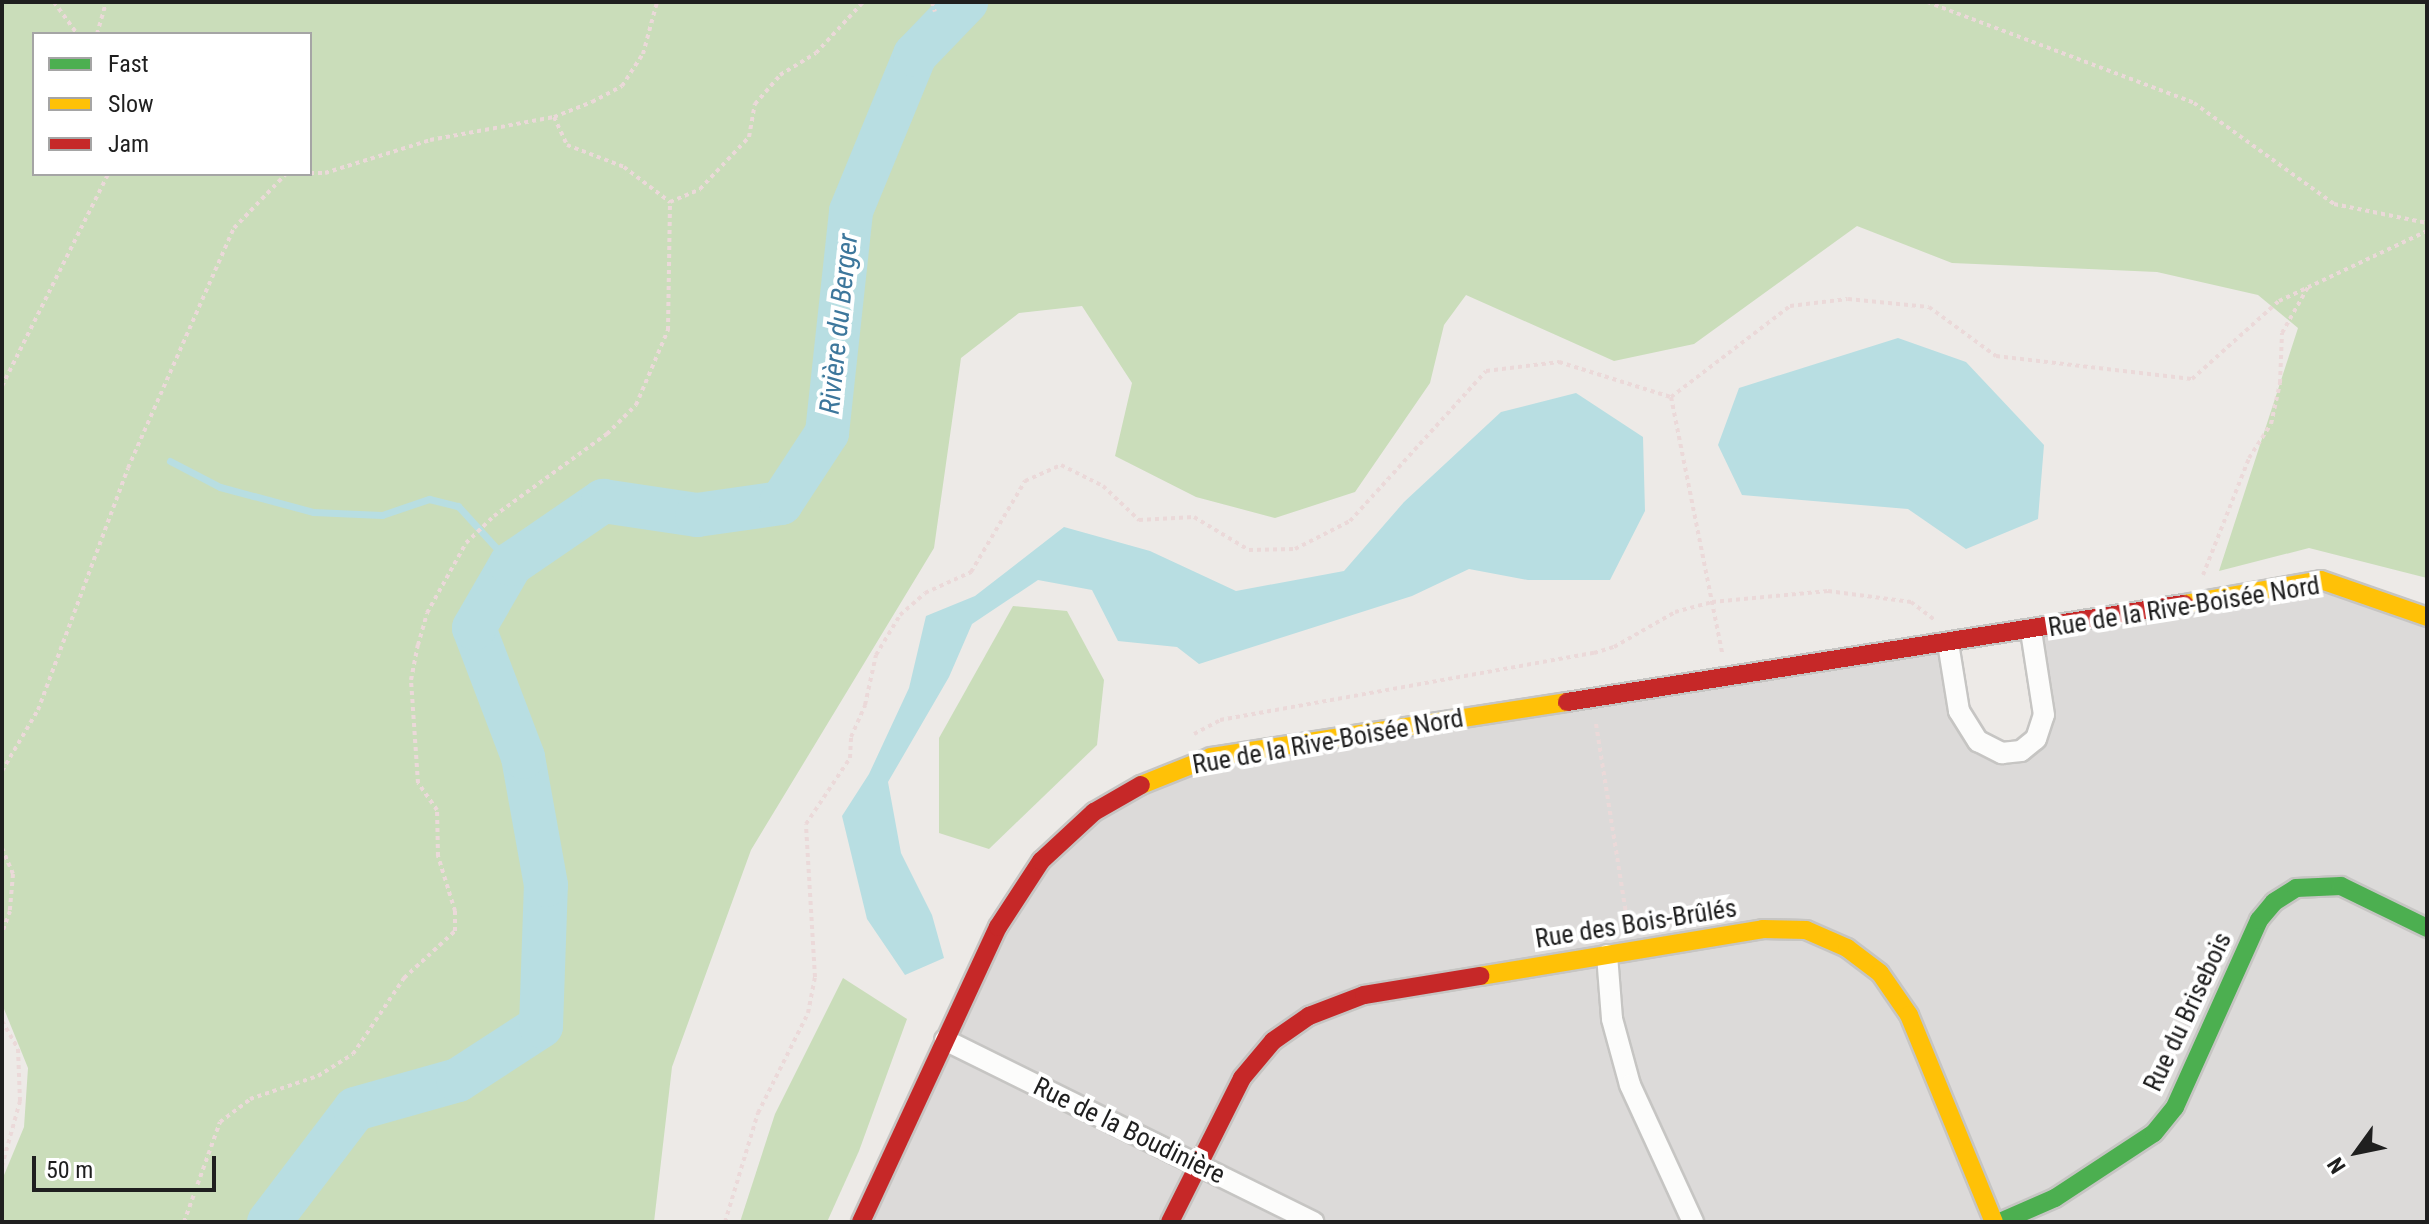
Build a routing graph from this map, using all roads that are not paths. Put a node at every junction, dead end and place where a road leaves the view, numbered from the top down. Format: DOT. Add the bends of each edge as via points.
graph roads {
  1 [pos="2427,617"];
  2 [pos="2031,631"];
  3 [pos="1946,643"];
  4 [pos="2427,928"];
  5 [pos="1607,955"];
  6 [pos="945,1040"];
  7 [pos="1199,1167"];
  8 [pos="861,1222"];
  9 [pos="1170,1222"];
  10 [pos="1313,1222"];
  11 [pos="1693,1222"];
  12 [pos="1997,1222"];
  1 -- 2 [label="street, Rue de la Rive-Boisée Nord" via="2321,580"];
  2 -- 3 [label="street, Rue de la Rive-Boisée Nord"];
  2 -- 3 [label="street, Rue de la Rive-Boisée Nord" via="2044,715 2036,739 2021,751 2002,753 1978,741 1959,711"];
  3 -- 6 [label="street, Rue de la Rive-Boisée Nord" via="1194,763 1155,777 1094,812 1041,861 998,927"];
  4 -- 12 [label="street, Rue du Brisebois" via="2341,886 2296,888 2274,902 2259,920 2175,1107 2154,1133 2055,1198"];
  5 -- 7 [label="street, Rue des Bois-Brûlés" via="1364,995 1309,1016 1273,1041 1242,1078"];
  5 -- 11 [label="street" via="1612,1019 1630,1085"];
  5 -- 12 [label="street, Rue des Bois-Brûlés" via="1763,929 1806,930 1869,965 1909,1015"];
  6 -- 7 [label="street, Rue de la Boudinière"];
  6 -- 8 [label="street, Rue de la Rive-Boisée Nord"];
  7 -- 9 [label="street, Rue des Bois-Brûlés"];
  7 -- 10 [label="street, Rue de la Boudinière"];
}
